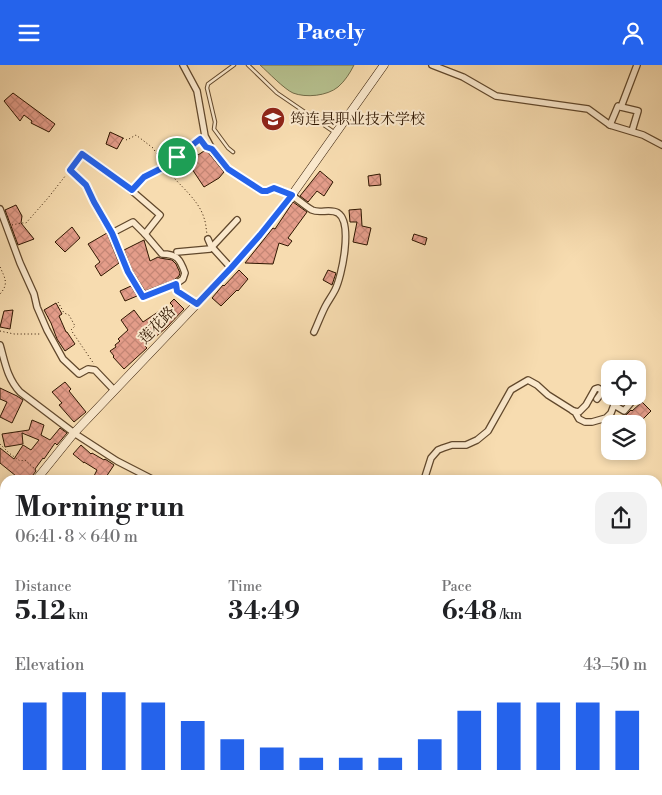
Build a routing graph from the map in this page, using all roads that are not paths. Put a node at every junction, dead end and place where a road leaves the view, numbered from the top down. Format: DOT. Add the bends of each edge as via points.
graph roads {
  1 [pos="183,65"];
  2 [pos="234,65"];
  3 [pos="248,65"];
  4 [pos="384,65"];
  5 [pos="432,65"];
  6 [pos="637,65"];
  7 [pos="621,107"];
  8 [pos="610,125"];
  9 [pos="632,131"];
  10 [pos="336,133"];
  11 [pos="662,145"];
  12 [pos="212,149"];
  13 [pos="233,152"];
  14 [pos="132,190"];
  15 [pos="292,195"];
  16 [pos="0,209"];
  17 [pos="237,220"];
  18 [pos="112,233"];
  19 [pos="145,234"];
  20 [pos="208,239"];
  21 [pos="212,248"];
  22 [pos="177,252"];
  23 [pos="231,268"];
  24 [pos="176,284"];
  25 [pos="197,304"];
  26 [pos="314,332"];
  27 [pos="0,345"];
  28 [pos="114,390"];
  29 [pos="597,399"];
  30 [pos="614,405"];
  31 [pos="614,405"];
  32 [pos="629,405"];
  33 [pos="573,411"];
  34 [pos="74,433"];
  35 [pos="41,475"];
  36 [pos="144,475"];
  37 [pos="426,475"];
  1 -- 12 [label="street" via="197,91 205,136"];
  2 -- 13 [label="lane" via="207,88 214,129"];
  3 -- 10 [label="lane" via="276,93"];
  4 -- 10 [label="main road, 莲花路"];
  5 -- 8 [label="street" via="463,77 496,96 588,109"];
  6 -- 7 [label="street"];
  7 -- 8 [label="street" via="618,106"];
  7 -- 9 [label="street" via="638,111"];
  8 -- 9 [label="street"];
  9 -- 11 [label="street"];
  10 -- 15 [label="main road, 莲花路"];
  12 -- 14 [label="street" via="200,139 164,167 144,177"];
  12 -- 15 [label="street" via="228,169 262,191 274,188"];
  14 -- 18 [label="street" via="82,154 70,170 86,185"];
  14 -- 19 [label="street" via="160,215"];
  15 -- 23 [label="main road, 莲花路"];
  15 -- 26 [label="street" via="315,212 336,211 344,222 346,247 336,290"];
  16 -- 28 [label="street" via="47,331 63,359 79,374 88,369 95,370"];
  17 -- 21 [label="street"];
  18 -- 19 [label="street" via="133,221"];
  18 -- 24 [label="street" via="128,272 143,297"];
  19 -- 24 [label="street" via="162,254 178,258 185,273 184,279"];
  20 -- 21 [label="street"];
  21 -- 22 [label="street"];
  21 -- 23 [label="street"];
  23 -- 25 [label="main road, 莲花路"];
  24 -- 25 [label="street" via="177,291"];
  25 -- 28 [label="main road, 莲花路"];
  27 -- 34 [label="street" via="14,386"];
  28 -- 34 [label="main road, 莲花路"];
  29 -- 33 [label="street" via="602,392 598,388 579,412"];
  30 -- 33 [label="street" via="606,417 592,422 579,419"];
  31 -- 32 [label="street" via="624,411"];
  33 -- 37 [label="street" via="528,380 511,390 488,431 477,441 438,450 431,458"];
  34 -- 35 [label="main road, 莲花路"];
  34 -- 36 [label="street"];
}
